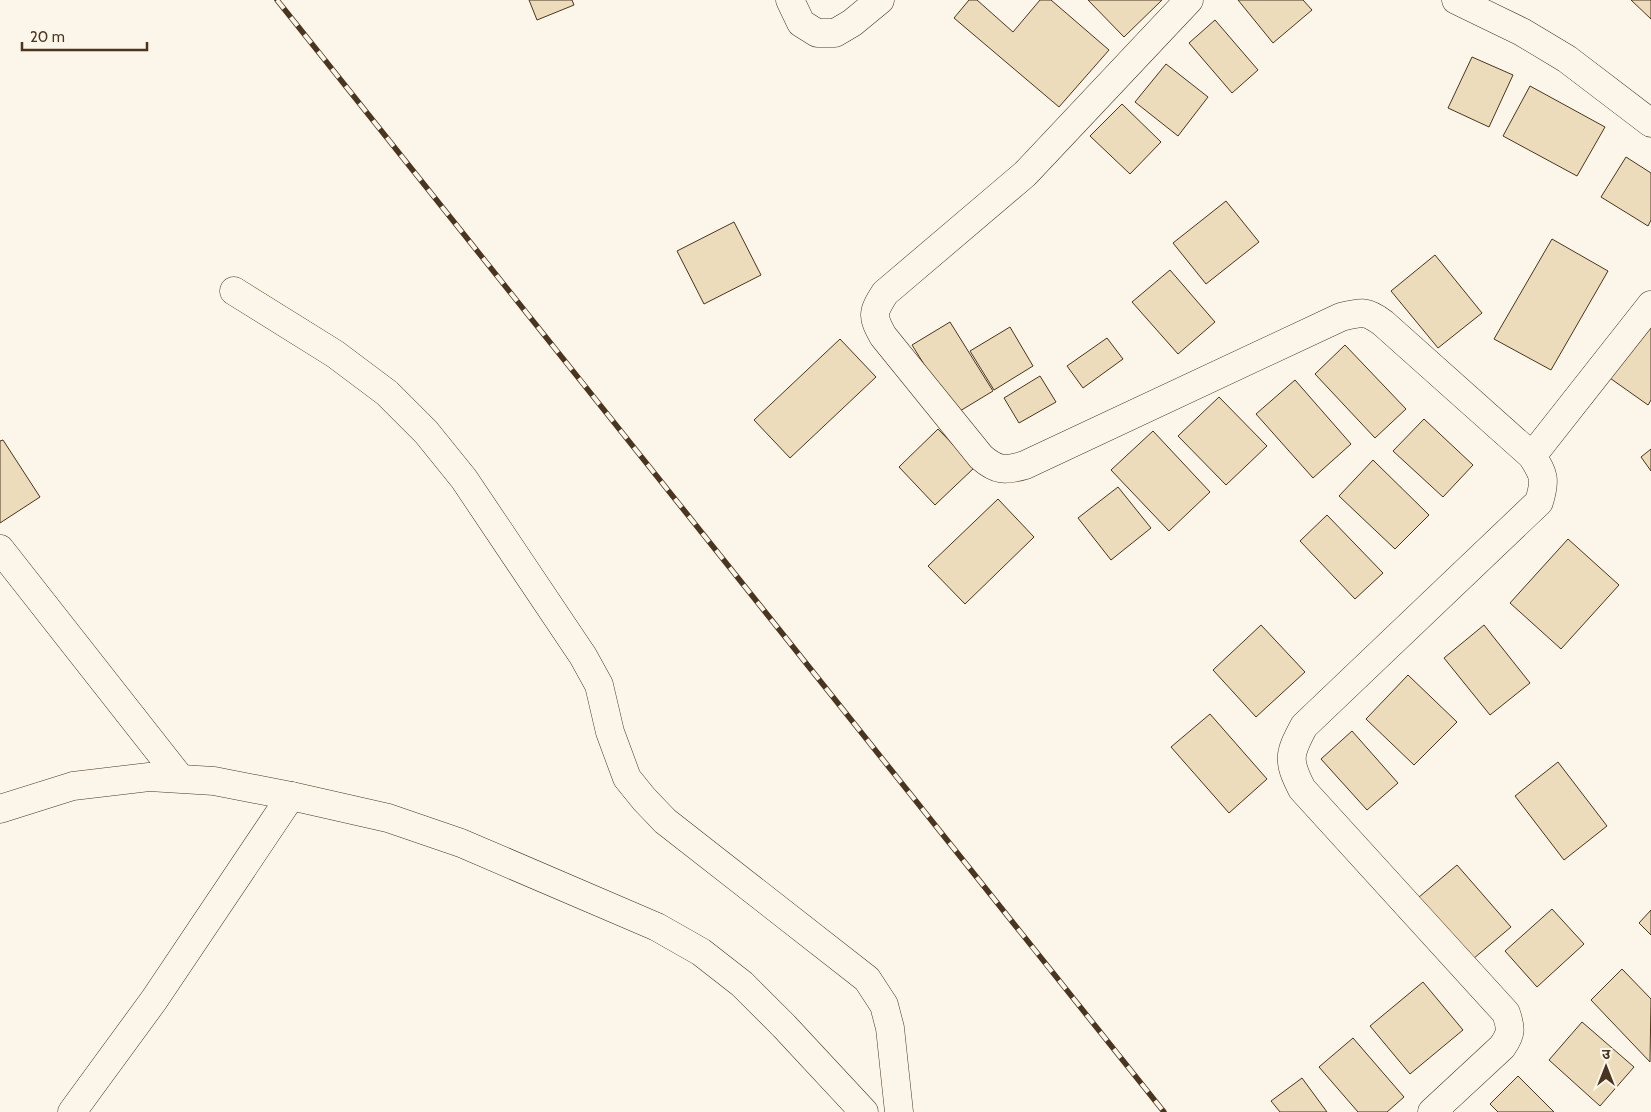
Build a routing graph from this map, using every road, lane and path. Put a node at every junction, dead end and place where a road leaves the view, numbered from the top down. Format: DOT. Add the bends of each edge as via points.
graph roads {
  1 [pos="790,0"];
  2 [pos="880,0"];
  3 [pos="1189,0"];
  4 [pos="1456,0"];
  5 [pos="1651,123"];
  6 [pos="234,291"];
  7 [pos="1651,306"];
  8 [pos="1532,456"];
  9 [pos="0,548"];
  10 [pos="180,778"];
  11 [pos="291,796"];
  12 [pos="0,809"];
  13 [pos="72,1112"];
  14 [pos="864,1112"];
  15 [pos="899,1112"];
  16 [pos="1432,1112"];
  1 -- 2 [label="street" via="801,23 817,33 836,33"];
  3 -- 8 [label="street" via="1026,174 885,294 876,306 874,319 883,336 981,457 991,466 1007,470 1026,465 1341,317 1372,314"];
  4 -- 5 [label="street" via="1522,32 1566,59"];
  6 -- 15 [label="street" via="335,354 387,392 426,432 464,479 583,656 599,685 610,732 627,778 665,822 867,979 884,1005 890,1028"];
  7 -- 8 [label="street"];
  8 -- 16 [label="street" via="1541,470 1544,486 1540,502 1304,726 1292,747 1292,769 1302,789 1506,1013 1511,1026 1509,1038 1502,1047"];
  9 -- 10 [label="street"];
  10 -- 11 [label="street"];
  10 -- 12 [label="street" via="150,777 73,786"];
  11 -- 13 [label="street" via="154,1000"];
  11 -- 14 [label="street" via="388,818 462,843 657,928 701,952 742,984"];
}
